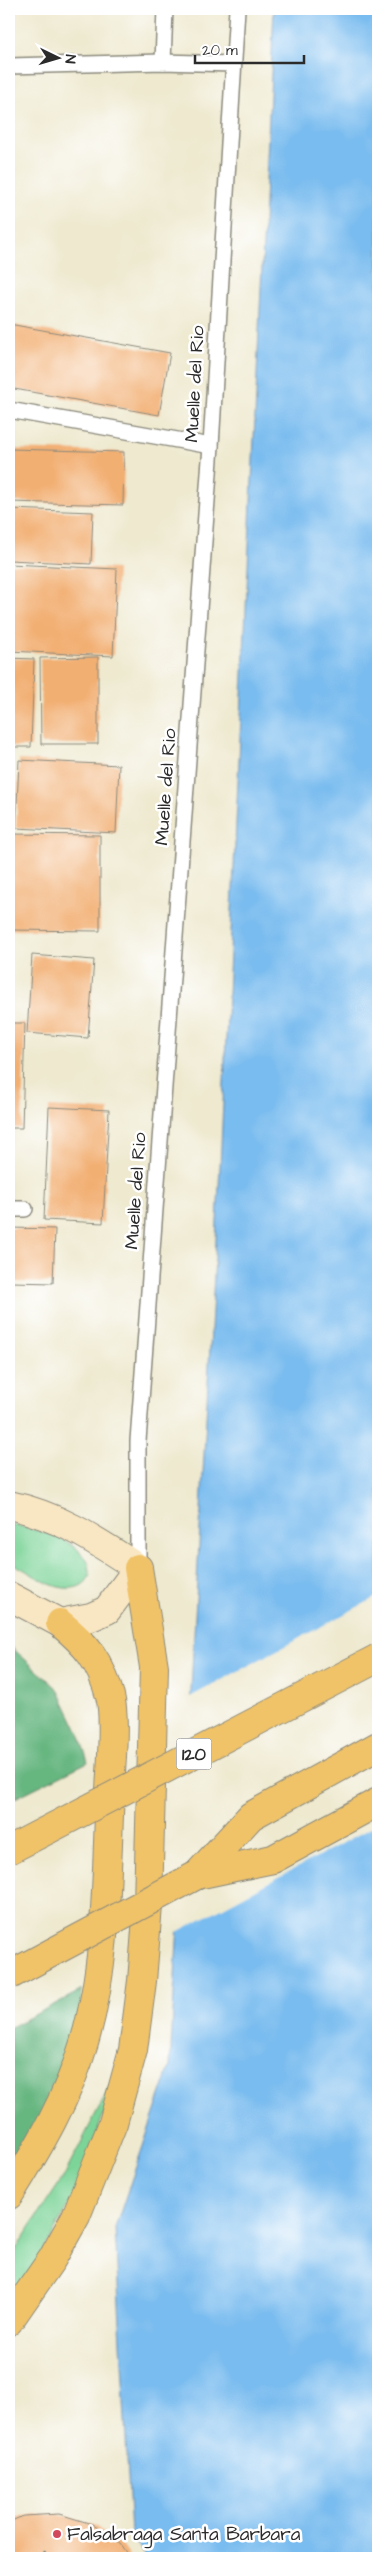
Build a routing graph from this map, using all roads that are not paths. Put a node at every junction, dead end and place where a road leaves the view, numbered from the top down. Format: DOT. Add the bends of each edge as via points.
graph roads {
  1 [pos="165,9"];
  2 [pos="237,9"];
  3 [pos="163,62"];
  4 [pos="233,64"];
  5 [pos="9,66"];
  6 [pos="9,410"];
  7 [pos="211,446"];
  8 [pos="9,1208"];
  9 [pos="25,1209"];
  10 [pos="9,1505"];
  11 [pos="138,1568"];
  12 [pos="9,1596"];
  13 [pos="60,1623"];
  14 [pos="378,1658"];
  15 [pos="378,1746"];
  16 [pos="378,1802"];
  17 [pos="9,1850"];
  18 [pos="197,1874"];
  19 [pos="10,1976"];
  20 [pos="9,2196"];
  21 [pos="9,2321"];
  1 -- 3 [label="lane"];
  2 -- 4 [label="lane, Muelle del Rio"];
  3 -- 4 [label="lane"];
  3 -- 5 [label="lane"];
  4 -- 7 [label="lane, Muelle del Rio"];
  6 -- 7 [label="lane"];
  7 -- 11 [label="lane, Muelle del Rio" via="138,1431"];
  8 -- 9 [label="lane"];
  10 -- 11 [label="street" via="53,1518 82,1532"];
  11 -- 13 [label="street" via="107,1610"];
  11 -- 21 [label="highway" via="154,1667 148,1905 133,2050 113,2123 76,2216 52,2259"];
  12 -- 13 [label="street"];
  13 -- 20 [label="highway" via="85,1643 101,1669 111,1699 103,1949 92,2015 70,2082"];
  14 -- 17 [label="highway, 120, bridge"];
  15 -- 18 [label="highway" via="250,1816"];
  16 -- 18 [label="highway" via="273,1859"];
  18 -- 19 [label="highway, bridge"];
}
